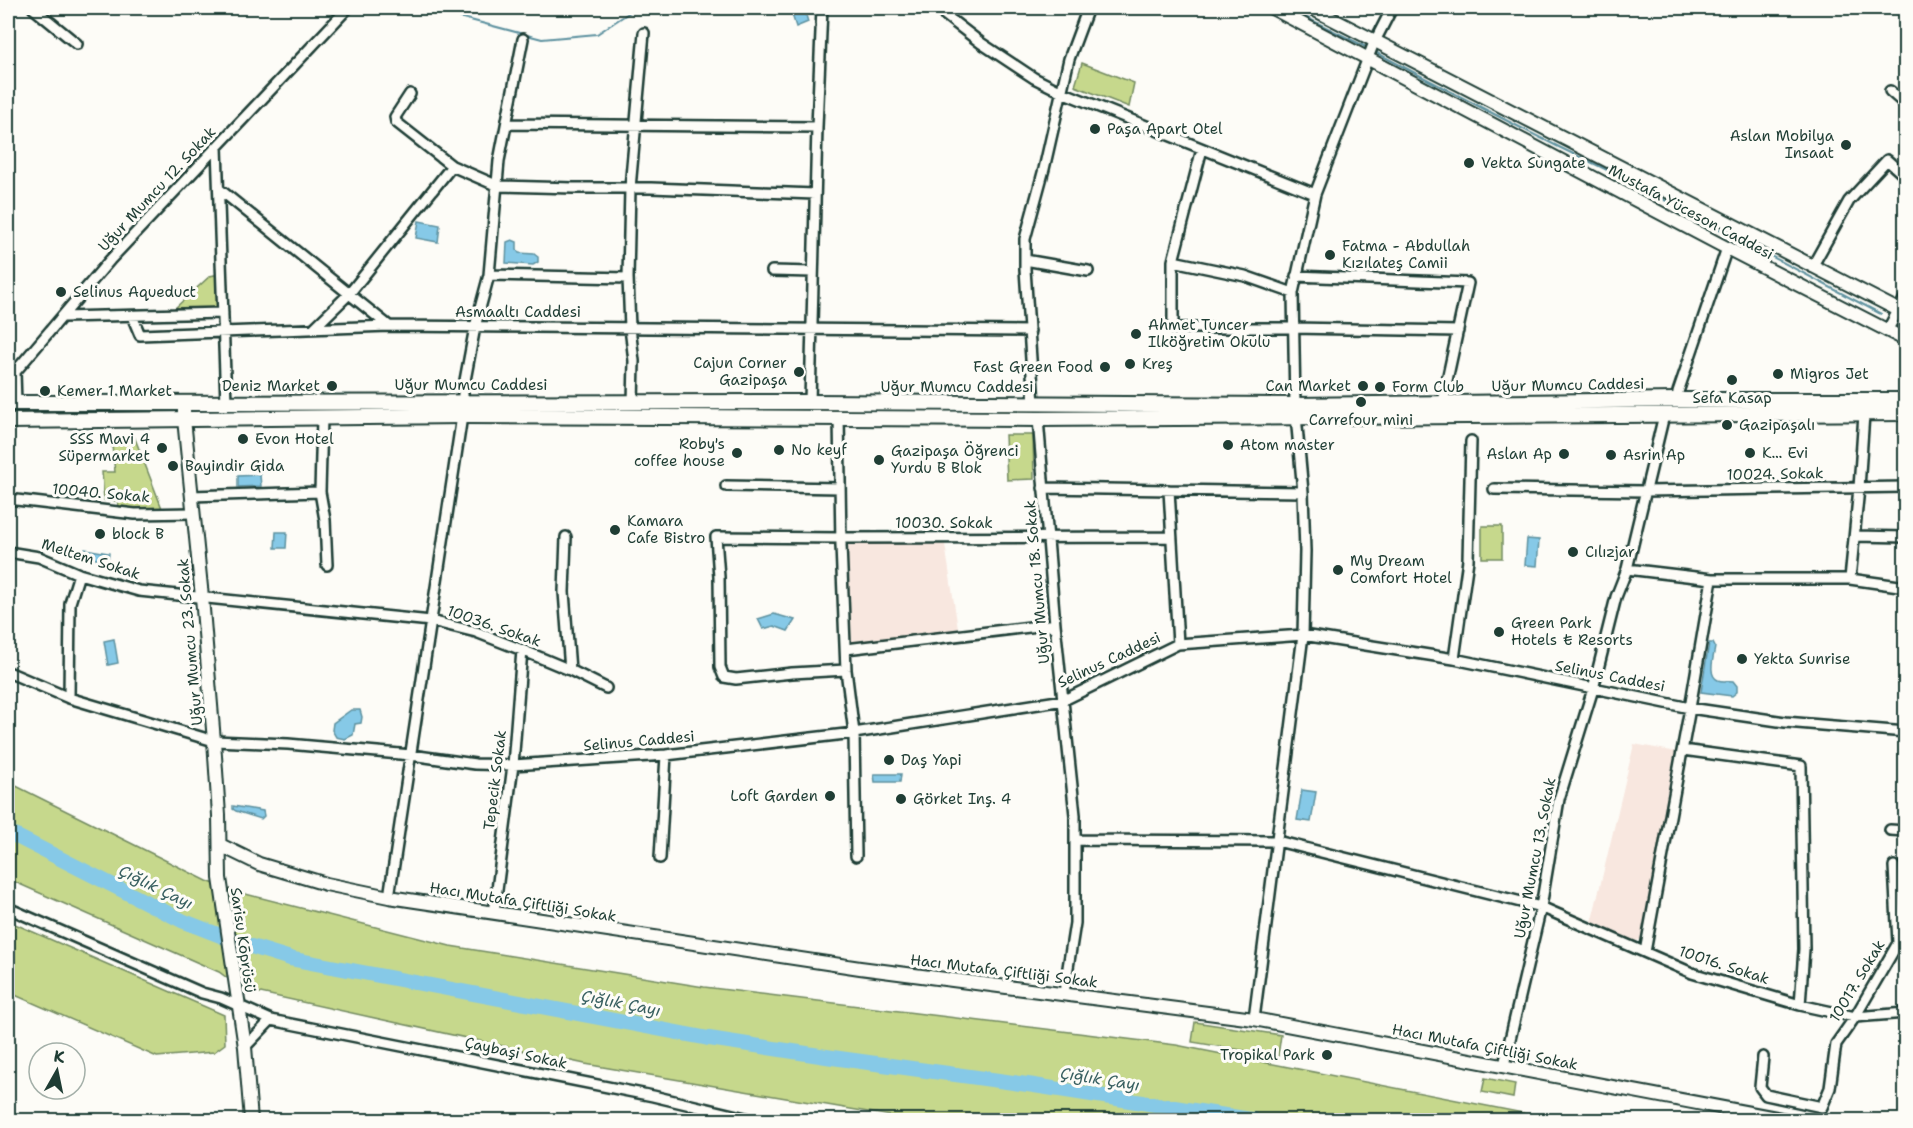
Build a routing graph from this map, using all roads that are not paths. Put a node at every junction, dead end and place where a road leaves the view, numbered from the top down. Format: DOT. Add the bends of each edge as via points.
graph roads {
  1 [pos="33,8"];
  2 [pos="348,8"];
  3 [pos="822,8"];
  4 [pos="936,8"];
  5 [pos="1088,8"];
  6 [pos="1272,8"];
  7 [pos="1311,8"];
  8 [pos="1392,8"];
  9 [pos="644,33"];
  10 [pos="523,39"];
  11 [pos="77,44"];
  12 [pos="1371,50"];
  13 [pos="1890,91"];
  14 [pos="1062,92"];
  15 [pos="410,94"];
  16 [pos="1905,105"];
  17 [pos="507,124"];
  18 [pos="637,126"];
  19 [pos="817,127"];
  20 [pos="217,147"];
  21 [pos="1202,149"];
  22 [pos="452,166"];
  23 [pos="1905,177"];
  24 [pos="498,186"];
  25 [pos="630,188"];
  26 [pos="219,189"];
  27 [pos="815,194"];
  28 [pos="1315,194"];
  29 [pos="1727,248"];
  30 [pos="1025,260"];
  31 [pos="1173,261"];
  32 [pos="1812,267"];
  33 [pos="772,271"];
  34 [pos="1088,271"];
  35 [pos="813,272"];
  36 [pos="489,275"];
  37 [pos="1296,276"];
  38 [pos="628,279"];
  39 [pos="1293,293"];
  40 [pos="349,294"];
  41 [pos="1905,296"];
  42 [pos="1902,312"];
  43 [pos="223,313"];
  44 [pos="132,316"];
  45 [pos="63,317"];
  46 [pos="389,326"];
  47 [pos="475,327"];
  48 [pos="630,328"];
  49 [pos="1293,328"];
  50 [pos="313,329"];
  51 [pos="812,330"];
  52 [pos="1030,331"];
  53 [pos="1458,331"];
  54 [pos="1887,331"];
  55 [pos="224,333"];
  56 [pos="1905,340"];
  57 [pos="1677,400"];
  58 [pos="1905,400"];
  59 [pos="463,402"];
  60 [pos="633,402"];
  61 [pos="810,402"];
  62 [pos="12,403"];
  63 [pos="184,403"];
  64 [pos="226,403"];
  65 [pos="1446,403"];
  66 [pos="1034,404"];
  67 [pos="1295,411"];
  68 [pos="1905,413"];
  69 [pos="1864,414"];
  70 [pos="1664,415"];
  71 [pos="462,416"];
  72 [pos="322,417"];
  73 [pos="839,417"];
  74 [pos="1038,418"];
  75 [pos="184,419"];
  76 [pos="8,421"];
  77 [pos="1471,441"];
  78 [pos="726,486"];
  79 [pos="1905,487"];
  80 [pos="840,488"];
  81 [pos="1043,488"];
  82 [pos="1859,488"];
  83 [pos="1494,489"];
  84 [pos="1169,490"];
  85 [pos="1645,491"];
  86 [pos="320,492"];
  87 [pos="1303,492"];
  88 [pos="191,496"];
  89 [pos="8,499"];
  90 [pos="193,513"];
  91 [pos="1855,536"];
  92 [pos="566,537"];
  93 [pos="1048,537"];
  94 [pos="1171,537"];
  95 [pos="1905,537"];
  96 [pos="841,538"];
  97 [pos="8,552"];
  98 [pos="327,564"];
  99 [pos="1627,569"];
  100 [pos="80,574"];
  101 [pos="1712,579"];
  102 [pos="1850,579"];
  103 [pos="1905,587"];
  104 [pos="202,597"];
  105 [pos="431,621"];
  106 [pos="1055,624"];
  107 [pos="1303,635"];
  108 [pos="1178,644"];
  109 [pos="846,649"];
  110 [pos="522,650"];
  111 [pos="1454,659"];
  112 [pos="846,669"];
  113 [pos="570,670"];
  114 [pos="8,672"];
  115 [pos="606,688"];
  116 [pos="1593,689"];
  117 [pos="69,698"];
  118 [pos="1064,700"];
  119 [pos="1690,708"];
  120 [pos="1905,732"];
  121 [pos="854,734"];
  122 [pos="214,741"];
  123 [pos="1683,750"];
  124 [pos="666,754"];
  125 [pos="411,755"];
  126 [pos="513,765"];
  127 [pos="1890,830"];
  128 [pos="1905,831"];
  129 [pos="1075,840"];
  130 [pos="1277,841"];
  131 [pos="220,845"];
  132 [pos="856,856"];
  133 [pos="660,858"];
  134 [pos="1894,866"];
  135 [pos="220,878"];
  136 [pos="389,897"];
  137 [pos="1541,908"];
  138 [pos="8,909"];
  139 [pos="494,913"];
  140 [pos="1645,952"];
  141 [pos="1064,993"];
  142 [pos="237,1005"];
  143 [pos="1800,1005"];
  144 [pos="1905,1013"];
  145 [pos="1856,1017"];
  146 [pos="1254,1018"];
  147 [pos="271,1020"];
  148 [pos="245,1047"];
  149 [pos="1763,1057"];
  150 [pos="1504,1065"];
  151 [pos="251,1120"];
  152 [pos="754,1120"];
  153 [pos="1787,1120"];
  1 -- 11 [label="street"];
  2 -- 20 [label="street, Uğur Mumcu 12. Sokak"];
  3 -- 19 [label="street"];
  4 -- 14 [label="street" via="990,49"];
  5 -- 14 [label="street" via="1069,59"];
  6 -- 12 [label="street, Mustafa Yüceson Caddesi"];
  7 -- 12 [label="street, Mustafa Yüceson Caddesi"];
  8 -- 12 [label="street"];
  9 -- 18 [label="street"];
  10 -- 17 [label="street"];
  12 -- 28 [label="street"];
  12 -- 29 [label="street, Mustafa Yüceson Caddesi"];
  12 -- 32 [label="street, Mustafa Yüceson Caddesi"];
  13 -- 16 [label="street"];
  14 -- 21 [label="street"];
  14 -- 30 [label="street" via="1025,239"];
  15 -- 22 [label="street" via="394,117 396,122"];
  17 -- 18 [label="street"];
  17 -- 24 [label="street"];
  18 -- 19 [label="street"];
  18 -- 25 [label="street"];
  19 -- 27 [label="street"];
  20 -- 26 [label="street"];
  20 -- 45 [label="street, Uğur Mumcu 12. Sokak"];
  21 -- 28 [label="street"];
  21 -- 31 [label="street"];
  22 -- 24 [label="street"];
  22 -- 40 [label="street"];
  23 -- 32 [label="street" via="1887,160 1849,201"];
  24 -- 25 [label="street"];
  24 -- 36 [label="street"];
  25 -- 27 [label="street"];
  25 -- 38 [label="street"];
  26 -- 40 [label="street"];
  26 -- 43 [label="street"];
  27 -- 35 [label="street"];
  28 -- 37 [label="street"];
  29 -- 54 [label="street, Mustafa Yüceson Caddesi"];
  29 -- 57 [label="street"];
  30 -- 34 [label="street"];
  30 -- 52 [label="street"];
  31 -- 39 [label="street" via="1245,276"];
  31 -- 49 [label="street" via="1173,328"];
  32 -- 42 [label="street, Mustafa Yüceson Caddesi"];
  33 -- 35 [label="street"];
  35 -- 51 [label="street"];
  36 -- 38 [label="street"];
  36 -- 47 [label="street"];
  37 -- 39 [label="street"];
  37 -- 53 [label="street" via="1468,283"];
  38 -- 48 [label="street"];
  39 -- 49 [label="street"];
  40 -- 46 [label="street"];
  40 -- 50 [label="street"];
  41 -- 42 [label="street"];
  42 -- 54 [label="street"];
  43 -- 44 [label="street"];
  43 -- 55 [label="street"];
  44 -- 45 [label="street"];
  44 -- 55 [label="street, Asmaaltı Caddesi" via="140,335"];
  45 -- 62 [label="street, Uğur Mumcu 12. Sokak" via="15,372"];
  46 -- 47 [label="street, Asmaaltı Caddesi"];
  46 -- 50 [label="street, Asmaaltı Caddesi"];
  47 -- 48 [label="street, Asmaaltı Caddesi"];
  47 -- 59 [label="street"];
  48 -- 51 [label="street, Asmaaltı Caddesi"];
  48 -- 60 [label="street"];
  49 -- 53 [label="street"];
  49 -- 67 [label="street"];
  50 -- 55 [label="street, Asmaaltı Caddesi"];
  51 -- 52 [label="street, Asmaaltı Caddesi"];
  51 -- 61 [label="street"];
  52 -- 66 [label="street"];
  53 -- 65 [label="street" via="1444,394"];
  54 -- 56 [label="street, Mustafa Yüceson Caddesi"];
  55 -- 64 [label="street"];
  57 -- 58 [label="main road, Uğur Mumcu Caddesi"];
  57 -- 65 [label="main road, Uğur Mumcu Caddesi"];
  59 -- 60 [label="main road, Uğur Mumcu Caddesi"];
  59 -- 64 [label="main road, Uğur Mumcu Caddesi"];
  59 -- 71 [label="main road"];
  60 -- 61 [label="main road, Uğur Mumcu Caddesi"];
  61 -- 66 [label="main road, Uğur Mumcu Caddesi"];
  62 -- 63 [label="main road, Uğur Mumcu Caddesi"];
  63 -- 64 [label="main road, Uğur Mumcu Caddesi"];
  63 -- 75 [label="street, Uğur Mumcu 23. Sokak"];
  65 -- 67 [label="main road, Uğur Mumcu Caddesi"];
  66 -- 67 [label="main road, Uğur Mumcu Caddesi"];
  67 -- 70 [label="main road, Uğur Mumcu Caddesi"];
  67 -- 74 [label="main road, Uğur Mumcu Caddesi"];
  67 -- 87 [label="street"];
  68 -- 69 [label="main road, Uğur Mumcu Caddesi"];
  69 -- 70 [label="main road, Uğur Mumcu Caddesi"];
  69 -- 82 [label="street"];
  70 -- 85 [label="street, Uğur Mumcu 13. Sokak"];
  71 -- 72 [label="main road, Uğur Mumcu Caddesi"];
  71 -- 73 [label="main road, Uğur Mumcu Caddesi"];
  71 -- 105 [label="street"];
  72 -- 75 [label="main road, Uğur Mumcu Caddesi"];
  72 -- 86 [label="street"];
  73 -- 74 [label="main road, Uğur Mumcu Caddesi"];
  73 -- 80 [label="street"];
  74 -- 81 [label="street, Uğur Mumcu 18. Sokak"];
  75 -- 76 [label="main road, Uğur Mumcu Caddesi"];
  75 -- 88 [label="street, Uğur Mumcu 23. Sokak"];
  77 -- 111 [label="street" via="1468,560"];
  78 -- 80 [label="street"];
  79 -- 82 [label="street, 10024. Sokak"];
  80 -- 96 [label="street"];
  81 -- 84 [label="street"];
  81 -- 93 [label="street, Uğur Mumcu 18. Sokak"];
  82 -- 85 [label="street, 10024. Sokak"];
  82 -- 91 [label="street"];
  83 -- 85 [label="street, 10024. Sokak"];
  84 -- 87 [label="street"];
  84 -- 94 [label="street"];
  85 -- 99 [label="street, Uğur Mumcu 13. Sokak"];
  86 -- 88 [label="street"];
  86 -- 98 [label="street"];
  87 -- 107 [label="street"];
  88 -- 90 [label="street, Uğur Mumcu 23. Sokak"];
  89 -- 90 [label="street, 10040. Sokak" via="135,514"];
  90 -- 104 [label="street, Uğur Mumcu 23. Sokak"];
  91 -- 95 [label="street"];
  91 -- 102 [label="street"];
  92 -- 113 [label="street" via="564,592"];
  93 -- 94 [label="street, 10030. Sokak"];
  93 -- 96 [label="street, 10030. Sokak"];
  93 -- 106 [label="street, Uğur Mumcu 18. Sokak"];
  94 -- 108 [label="street"];
  96 -- 109 [label="street"];
  96 -- 112 [label="street, 10030. Sokak" via="716,537 720,667 724,677 731,679"];
  97 -- 100 [label="street, Meltem Sokak" via="39,557"];
  99 -- 101 [label="street"];
  99 -- 116 [label="street, Uğur Mumcu 13. Sokak"];
  100 -- 104 [label="street, Meltem Sokak" via="139,591"];
  100 -- 117 [label="street" via="70,603"];
  101 -- 102 [label="street"];
  101 -- 119 [label="street"];
  102 -- 103 [label="street"];
  104 -- 105 [label="street, 10036. Sokak"];
  104 -- 122 [label="street, Uğur Mumcu 23. Sokak"];
  105 -- 110 [label="street, 10036. Sokak" via="476,632"];
  105 -- 125 [label="street"];
  106 -- 109 [label="street"];
  106 -- 118 [label="street, Uğur Mumcu 18. Sokak"];
  107 -- 108 [label="street, Selinus Caddesi"];
  107 -- 111 [label="street, Selinus Caddesi"];
  107 -- 130 [label="street"];
  108 -- 118 [label="street, Selinus Caddesi"];
  109 -- 112 [label="street"];
  110 -- 113 [label="street, 10036. Sokak"];
  110 -- 126 [label="street, Tepecik Sokak"];
  111 -- 116 [label="street, Selinus Caddesi"];
  112 -- 121 [label="street"];
  113 -- 115 [label="street, 10036. Sokak"];
  114 -- 117 [label="street, Selinus Caddesi"];
  116 -- 119 [label="street, Selinus Caddesi"];
  116 -- 137 [label="street, Uğur Mumcu 13. Sokak" via="1559,799"];
  117 -- 122 [label="street, Selinus Caddesi"];
  118 -- 121 [label="street, Selinus Caddesi"];
  118 -- 129 [label="street, Uğur Mumcu 18. Sokak"];
  119 -- 120 [label="street, Selinus Caddesi" via="1785,722"];
  119 -- 123 [label="street"];
  121 -- 124 [label="street, Selinus Caddesi"];
  121 -- 132 [label="street"];
  122 -- 125 [label="street, Selinus Caddesi"];
  122 -- 131 [label="street, Uğur Mumcu 23. Sokak"];
  123 -- 140 [label="street"];
  123 -- 143 [label="street" via="1801,766 1804,949"];
  124 -- 126 [label="street, Selinus Caddesi"];
  124 -- 133 [label="street"];
  125 -- 126 [label="street, Selinus Caddesi"];
  125 -- 136 [label="street"];
  126 -- 139 [label="street, Tepecik Sokak"];
  127 -- 128 [label="street"];
  129 -- 130 [label="street, 10016. Sokak"];
  129 -- 141 [label="street, Uğur Mumcu 18. Sokak" via="1075,923"];
  130 -- 137 [label="street, 10016. Sokak"];
  130 -- 146 [label="street"];
  131 -- 135 [label="street, Uğur Mumcu 23. Sokak"];
  131 -- 136 [label="street, Hacı Mutafa Çiftliği Sokak" via="258,864"];
  134 -- 145 [label="street, 10017. Sokak" via="1898,943"];
  135 -- 142 [label="street, Sarisu Kōprüsü"];
  136 -- 139 [label="street, Hacı Mutafa Çiftliği Sokak"];
  137 -- 140 [label="street, 10016. Sokak"];
  137 -- 150 [label="street, Uğur Mumcu 13. Sokak"];
  138 -- 142 [label="street, Çaybaşi Sokak"];
  139 -- 141 [label="street, Hacı Mutafa Çiftliği Sokak" via="860,968"];
  140 -- 143 [label="street, 10016. Sokak" via="1692,973"];
  141 -- 146 [label="street, Hacı Mutafa Çiftliği Sokak"];
  142 -- 147 [label="street, Çaybaşi Sokak"];
  142 -- 148 [label="street, Sarisu Kōprüsü"];
  143 -- 145 [label="street, 10016. Sokak"];
  144 -- 145 [label="street, 10016. Sokak"];
  145 -- 149 [label="street, 10017. Sokak" via="1836,1044 1830,1088 1822,1107 1766,1095 1760,1087"];
  146 -- 150 [label="street, Hacı Mutafa Çiftliği Sokak"];
  147 -- 148 [label="street"];
  147 -- 152 [label="street, Çaybaşi Sokak" via="653,1096"];
  148 -- 151 [label="street, Sarisu Kōprüsü"];
  150 -- 153 [label="street, Hacı Mutafa Çiftliği Sokak"];
}
